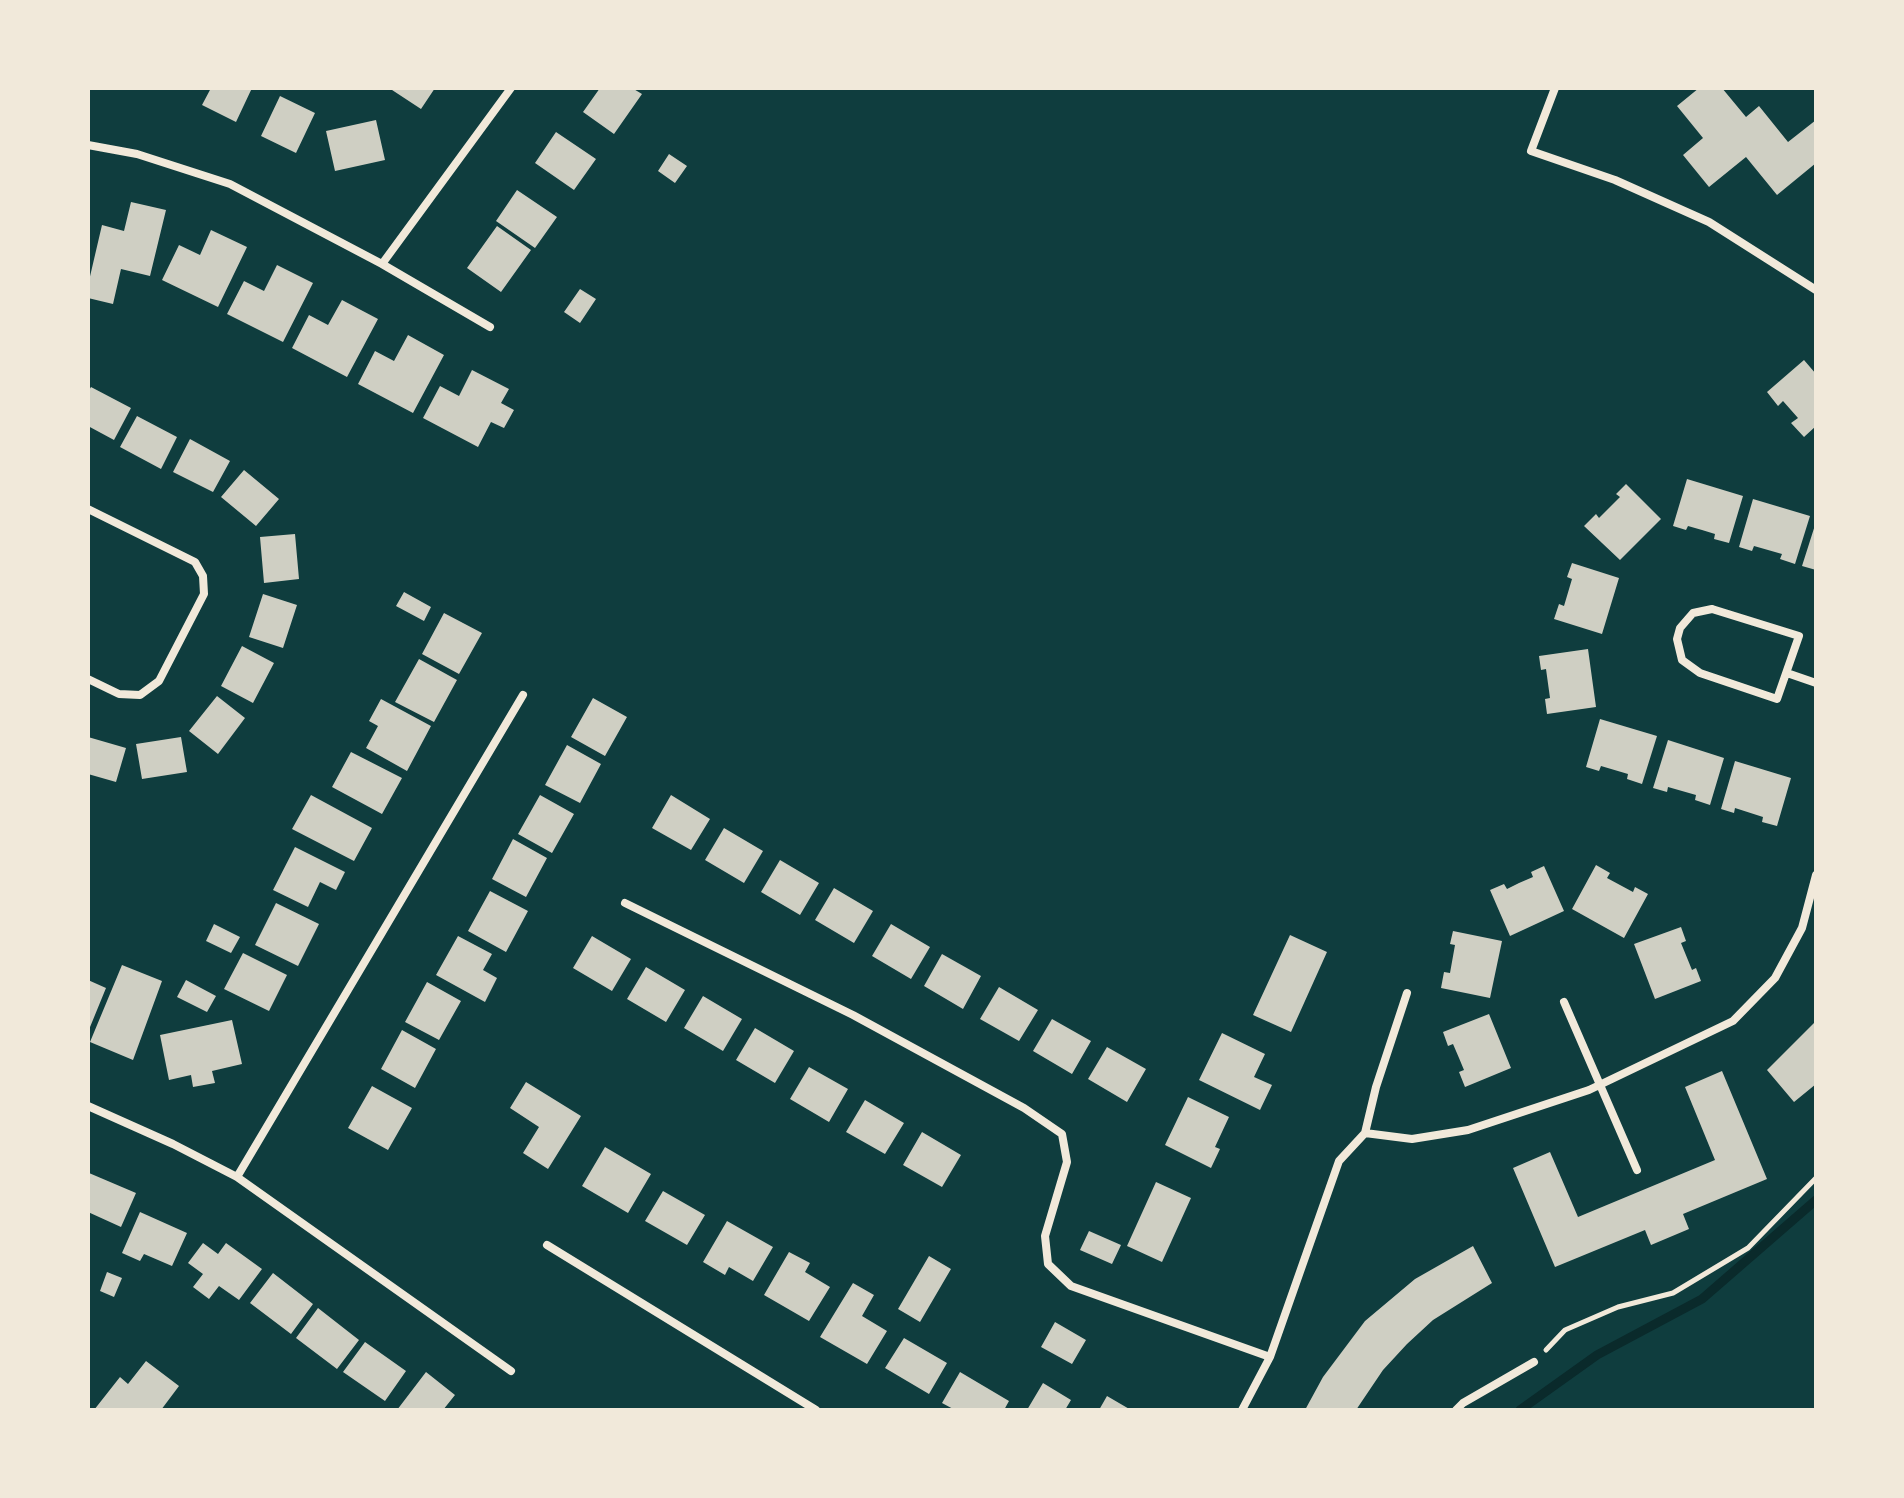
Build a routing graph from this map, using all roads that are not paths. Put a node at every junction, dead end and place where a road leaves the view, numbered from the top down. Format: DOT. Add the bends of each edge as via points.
graph roads {
  1 [pos="511,88"];
  2 [pos="1555,88"];
  3 [pos="88,145"];
  4 [pos="382,264"];
  5 [pos="1816,290"];
  6 [pos="490,327"];
  7 [pos="88,509"];
  8 [pos="1787,673"];
  9 [pos="88,679"];
  10 [pos="1816,683"];
  11 [pos="523,695"];
  12 [pos="1816,875"];
  13 [pos="625,903"];
  14 [pos="1407,993"];
  15 [pos="1564,1002"];
  16 [pos="1601,1084"];
  17 [pos="88,1106"];
  18 [pos="1365,1133"];
  19 [pos="1637,1170"];
  20 [pos="237,1177"];
  21 [pos="547,1245"];
  22 [pos="1270,1357"];
  23 [pos="1534,1362"];
  24 [pos="511,1371"];
  25 [pos="816,1410"];
  26 [pos="1242,1410"];
  27 [pos="1456,1410"];
  1 -- 4 [label="street"];
  2 -- 5 [label="street" via="1531,151 1615,180 1709,222"];
  3 -- 4 [label="street" via="137,154 230,184"];
  4 -- 6 [label="street"];
  7 -- 9 [label="street" via="195,562 204,594 159,681 140,695 119,694"];
  8 -- 8 [label="street" via="1777,699 1700,673 1682,660 1680,628 1693,613 1712,609 1799,636"];
  8 -- 10 [label="street"];
  11 -- 20 [label="street"];
  12 -- 16 [label="street" via="1802,928 1775,978 1733,1021"];
  13 -- 22 [label="street" via="853,1015 1062,1134 1067,1162 1045,1236 1048,1264 1071,1286"];
  14 -- 18 [label="street"];
  15 -- 16 [label="street"];
  16 -- 18 [label="street" via="1468,1130 1412,1139"];
  16 -- 19 [label="street"];
  17 -- 20 [label="street"];
  18 -- 22 [label="street" via="1339,1161"];
  20 -- 24 [label="street"];
  21 -- 25 [label="street"];
  22 -- 26 [label="street"];
  23 -- 27 [label="street"];
}
